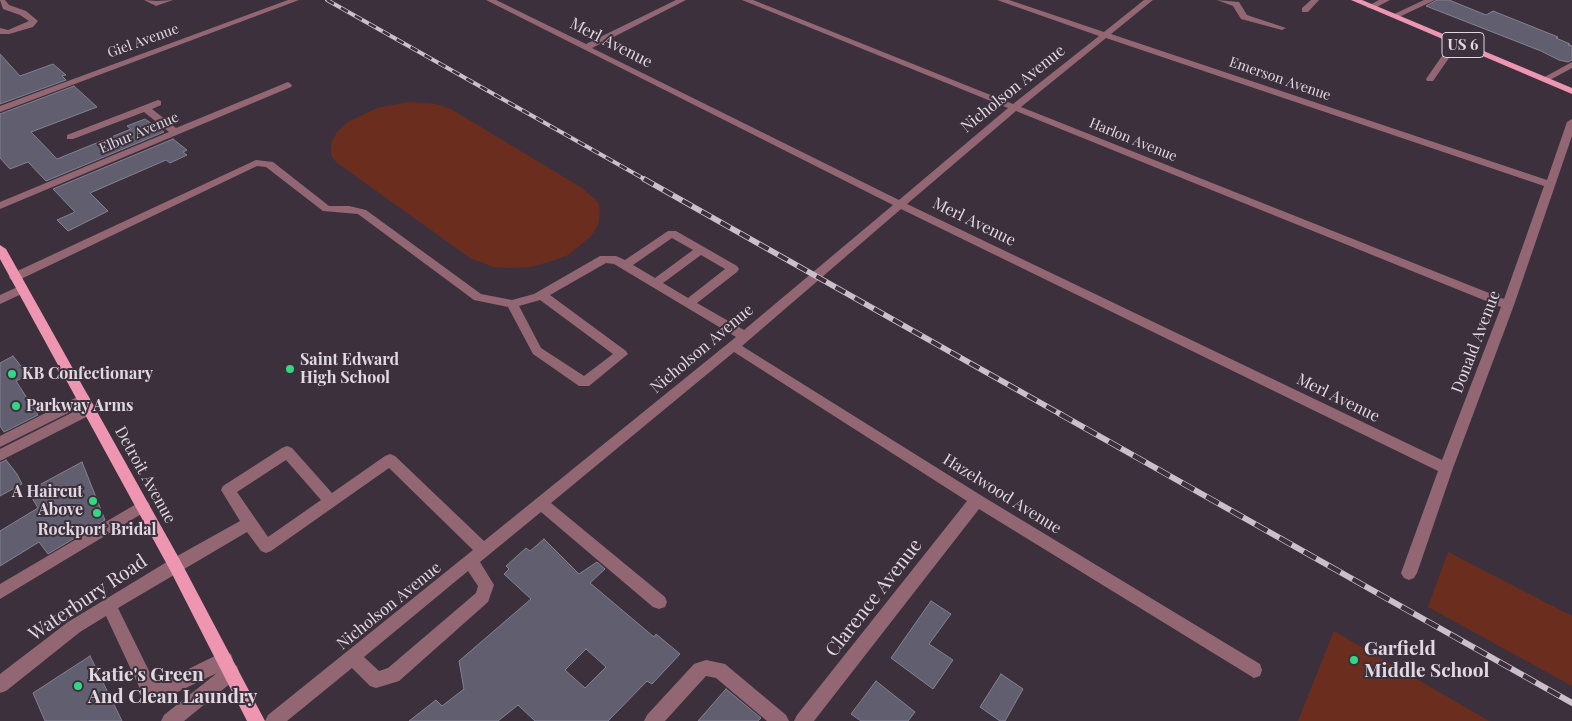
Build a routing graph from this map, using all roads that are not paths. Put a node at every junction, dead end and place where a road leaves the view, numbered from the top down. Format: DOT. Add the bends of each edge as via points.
graph roads {
  1 [pos="1,0"];
  2 [pos="148,0"];
  3 [pos="169,0"];
  4 [pos="295,0"];
  5 [pos="490,0"];
  6 [pos="682,0"];
  7 [pos="746,0"];
  8 [pos="1001,0"];
  9 [pos="1149,0"];
  10 [pos="1221,0"];
  11 [pos="1315,0"];
  12 [pos="1355,0"];
  13 [pos="1386,0"];
  14 [pos="1432,0"];
  15 [pos="1370,7"];
  16 [pos="1305,10"];
  17 [pos="1394,16"];
  18 [pos="1282,28"];
  19 [pos="0,30"];
  20 [pos="1106,35"];
  21 [pos="1456,42"];
  22 [pos="585,48"];
  23 [pos="1572,66"];
  24 [pos="1430,79"];
  25 [pos="1545,79"];
  26 [pos="288,85"];
  27 [pos="1572,91"];
  28 [pos="158,103"];
  29 [pos="3,105"];
  30 [pos="1015,107"];
  31 [pos="145,108"];
  32 [pos="1572,122"];
  33 [pos="175,132"];
  34 [pos="70,137"];
  35 [pos="1550,185"];
  36 [pos="899,204"];
  37 [pos="0,206"];
  38 [pos="0,249"];
  39 [pos="701,250"];
  40 [pos="626,265"];
  41 [pos="19,283"];
  42 [pos="655,283"];
  43 [pos="541,295"];
  44 [pos="0,300"];
  45 [pos="689,303"];
  46 [pos="512,304"];
  47 [pos="1508,305"];
  48 [pos="739,341"];
  49 [pos="86,404"];
  50 [pos="0,442"];
  51 [pos="0,455"];
  52 [pos="1446,468"];
  53 [pos="977,500"];
  54 [pos="331,502"];
  55 [pos="540,503"];
  56 [pos="143,506"];
  57 [pos="249,524"];
  58 [pos="483,550"];
  59 [pos="470,561"];
  60 [pos="175,564"];
  61 [pos="1408,573"];
  62 [pos="0,592"];
  63 [pos="659,602"];
  64 [pos="109,606"];
  65 [pos="352,657"];
  66 [pos="228,666"];
  67 [pos="1254,670"];
  68 [pos="0,685"];
  69 [pos="170,721"];
  70 [pos="256,721"];
  71 [pos="274,721"];
  72 [pos="653,721"];
  73 [pos="780,721"];
  74 [pos="803,721"];
  1 -- 19 [label="street" via="6,7 24,13 34,21 9,32"];
  2 -- 3 [label="street" via="156,4"];
  4 -- 29 [label="street, Giel Avenue"];
  5 -- 22 [label="street, Merl Avenue"];
  6 -- 22 [label="street"];
  7 -- 30 [label="street, Harlon Avenue"];
  8 -- 20 [label="street, Emerson Avenue"];
  9 -- 20 [label="street, Nicholson Avenue"];
  10 -- 18 [label="street" via="1239,6 1244,17"];
  11 -- 16 [label="street"];
  12 -- 15 [label="main road, US 6"];
  13 -- 15 [label="street"];
  14 -- 17 [label="street"];
  15 -- 17 [label="main road, US 6"];
  17 -- 21 [label="main road, US 6"];
  20 -- 30 [label="street, Nicholson Avenue"];
  20 -- 35 [label="street, Emerson Avenue"];
  21 -- 24 [label="street"];
  21 -- 25 [label="main road, US 6"];
  22 -- 36 [label="street, Merl Avenue"];
  23 -- 25 [label="street"];
  25 -- 27 [label="main road, US 6"];
  26 -- 33 [label="street, Elbur Avenue"];
  28 -- 31 [label="street"];
  30 -- 36 [label="street, Nicholson Avenue"];
  30 -- 47 [label="street, Harlon Avenue"];
  31 -- 33 [label="street"];
  31 -- 34 [label="street"];
  32 -- 35 [label="street, Donald Avenue"];
  33 -- 37 [label="street, Elbur Avenue"];
  35 -- 47 [label="street, Donald Avenue"];
  36 -- 48 [label="street, Nicholson Avenue"];
  36 -- 52 [label="street, Merl Avenue"];
  38 -- 41 [label="main road, Detroit Avenue"];
  39 -- 40 [label="street" via="672,233"];
  39 -- 42 [label="street"];
  39 -- 45 [label="street" via="733,269"];
  40 -- 42 [label="street, Hazelwood Avenue"];
  40 -- 43 [label="street, Hazelwood Avenue" via="604,259"];
  41 -- 44 [label="street"];
  41 -- 46 [label="street" via="256,163 269,164 327,209 362,212 478,297"];
  41 -- 49 [label="main road, Detroit Avenue"];
  42 -- 45 [label="street, Hazelwood Avenue"];
  43 -- 46 [label="street, Hazelwood Avenue"];
  43 -- 46 [label="street" via="622,354 584,383 537,351"];
  45 -- 48 [label="street, Hazelwood Avenue"];
  47 -- 52 [label="street, Donald Avenue"];
  48 -- 53 [label="street, Hazelwood Avenue"];
  48 -- 55 [label="street, Nicholson Avenue"];
  49 -- 50 [label="street"];
  49 -- 51 [label="street"];
  49 -- 56 [label="main road, Detroit Avenue"];
  52 -- 61 [label="street, Donald Avenue"];
  53 -- 67 [label="street, Hazelwood Avenue"];
  53 -- 74 [label="street, Clarence Avenue"];
  54 -- 57 [label="street" via="266,546"];
  54 -- 57 [label="street" via="286,452 228,490"];
  54 -- 58 [label="street" via="390,460"];
  55 -- 58 [label="street, Nicholson Avenue"];
  55 -- 63 [label="street"];
  56 -- 60 [label="main road, Detroit Avenue"];
  56 -- 62 [label="street"];
  57 -- 60 [label="street, Waterbury Road"];
  58 -- 59 [label="street, Nicholson Avenue"];
  59 -- 65 [label="street, Nicholson Avenue"];
  59 -- 65 [label="street" via="486,585 482,597 393,675 376,680"];
  60 -- 64 [label="street, Waterbury Road"];
  60 -- 66 [label="main road, Detroit Avenue"];
  64 -- 66 [label="street" via="148,687 168,689"];
  64 -- 68 [label="street, Waterbury Road" via="74,627"];
  65 -- 71 [label="street, Nicholson Avenue"];
  66 -- 69 [label="street"];
  66 -- 70 [label="main road, Detroit Avenue"];
  72 -- 73 [label="street" via="700,670 713,668 744,689"];
}
